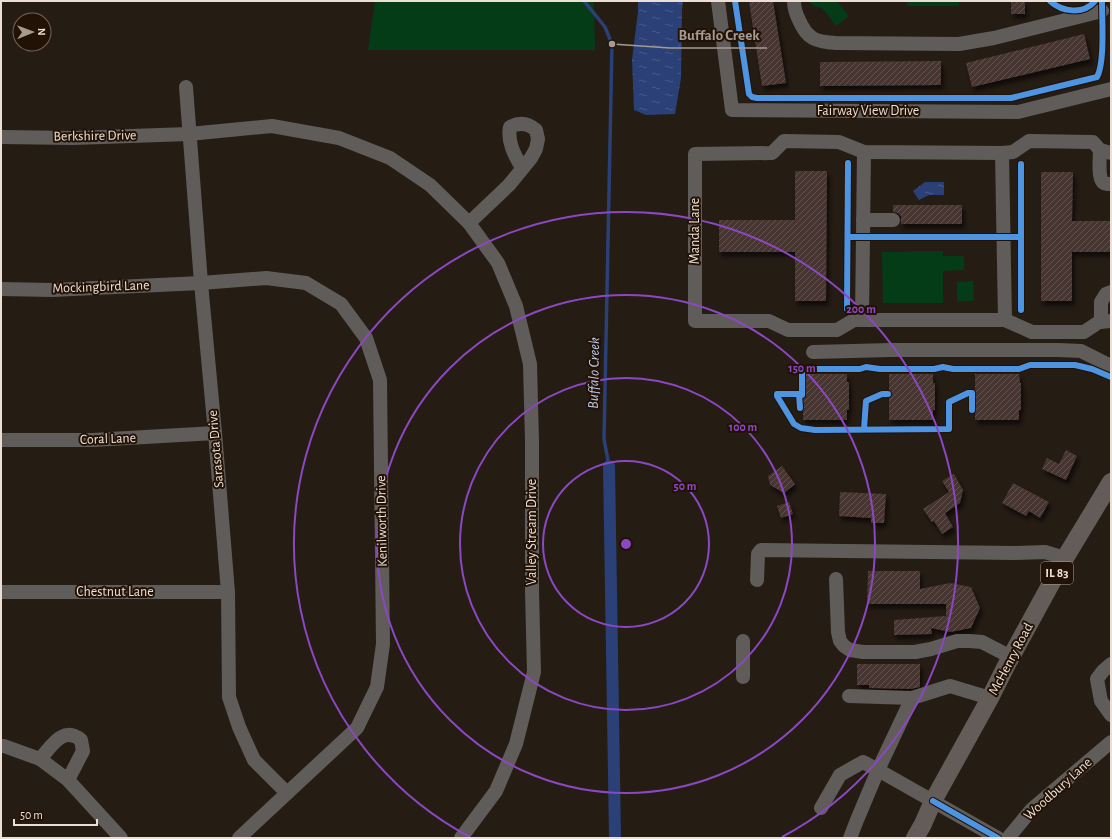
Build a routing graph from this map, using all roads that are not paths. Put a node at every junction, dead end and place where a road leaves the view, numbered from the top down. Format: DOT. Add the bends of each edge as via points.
graph roads {
  1 [pos="718,1"];
  2 [pos="794,1"];
  3 [pos="1102,11"];
  4 [pos="186,87"];
  5 [pos="1111,88"];
  6 [pos="189,134"];
  7 [pos="1,137"];
  8 [pos="1106,151"];
  9 [pos="864,152"];
  10 [pos="1002,153"];
  11 [pos="522,168"];
  12 [pos="1111,184"];
  13 [pos="863,220"];
  14 [pos="893,220"];
  15 [pos="469,223"];
  16 [pos="201,283"];
  17 [pos="1,289"];
  18 [pos="1111,292"];
  19 [pos="862,320"];
  20 [pos="1005,320"];
  21 [pos="1106,322"];
  22 [pos="815,330"];
  23 [pos="813,352"];
  24 [pos="837,352"];
  25 [pos="1111,366"];
  26 [pos="215,433"];
  27 [pos="1,440"];
  28 [pos="1111,483"];
  29 [pos="1065,558"];
  30 [pos="836,579"];
  31 [pos="757,580"];
  32 [pos="1,592"];
  33 [pos="228,592"];
  34 [pos="743,641"];
  35 [pos="1011,657"];
  36 [pos="1111,664"];
  37 [pos="743,677"];
  38 [pos="849,696"];
  39 [pos="912,698"];
  40 [pos="990,698"];
  41 [pos="1111,715"];
  42 [pos="1111,742"];
  43 [pos="1,746"];
  44 [pos="40,759"];
  45 [pos="878,770"];
  46 [pos="68,780"];
  47 [pos="287,793"];
  48 [pos="933,801"];
  49 [pos="821,808"];
  50 [pos="121,838"];
  51 [pos="239,838"];
  52 [pos="461,838"];
  53 [pos="850,838"];
  54 [pos="915,838"];
  55 [pos="998,838"];
  56 [pos="1008,838"];
  1 -- 5 [label="street, Fairway View Drive" via="732,110 1018,112"];
  2 -- 3 [label="street" via="797,16 807,34 822,42 836,43 959,44 994,38"];
  4 -- 6 [label="street, Sarasota Drive"];
  6 -- 7 [label="street, Berkshire Drive" via="73,138"];
  6 -- 15 [label="street, Valley Stream Drive" via="272,126 338,138 390,158 430,184"];
  6 -- 16 [label="street, Sarasota Drive"];
  8 -- 10 [label="street, Manda Lane" via="1093,142 1029,141 1013,152"];
  8 -- 12 [label="street" via="1100,176 1106,184"];
  9 -- 10 [label="street, Manda Lane"];
  9 -- 13 [label="street"];
  9 -- 22 [label="street, Manda Lane" via="839,142 784,141 772,153 695,154 696,321 769,320 788,330"];
  10 -- 20 [label="street"];
  11 -- 15 [label="street" via="509,185"];
  13 -- 14 [label="street"];
  13 -- 19 [label="street"];
  15 -- 52 [label="street, Valley Stream Drive" via="498,262 516,306 530,364 534,672 516,744 496,791"];
  16 -- 17 [label="street, Mockingbird Lane" via="52,290"];
  16 -- 26 [label="street, Sarasota Drive"];
  16 -- 47 [label="street, Kenilworth Drive" via="266,278 306,283 341,304 366,338 380,380 383,644 377,687 357,728"];
  18 -- 21 [label="street, Manda Lane" via="1106,294 1101,302"];
  19 -- 20 [label="street, Manda Lane"];
  19 -- 22 [label="street, Manda Lane" via="854,320 838,330"];
  20 -- 21 [label="street, Manda Lane" via="1032,332 1084,332 1099,322"];
  22 -- 24 [label="street"];
  23 -- 24 [label="street"];
  24 -- 25 [label="street" via="1081,351"];
  26 -- 27 [label="street, Coral Lane" via="93,440"];
  26 -- 33 [label="street, Sarasota Drive"];
  28 -- 29 [label="main road, McHenry Road / IL 83"];
  29 -- 31 [label="street" via="1045,552 761,550 758,554"];
  29 -- 35 [label="main road, McHenry Road / IL 83"];
  30 -- 35 [label="street" via="838,632 840,641 850,650 915,652 970,640 982,642"];
  32 -- 33 [label="street, Chestnut Lane"];
  33 -- 47 [label="street, Sarasota Drive" via="229,697 254,760"];
  34 -- 37 [label="street"];
  35 -- 40 [label="main road, McHenry Road / IL 83"];
  36 -- 41 [label="street" via="1097,679 1100,701"];
  38 -- 39 [label="street"];
  39 -- 40 [label="street" via="950,686"];
  39 -- 45 [label="street"];
  40 -- 48 [label="main road, McHenry Road / IL 83"];
  42 -- 56 [label="street, Woodbury Lane" via="1032,809"];
  43 -- 44 [label="street"];
  44 -- 46 [label="street"];
  44 -- 46 [label="street" via="56,740 69,734 76,736 81,740 82,751"];
  45 -- 48 [label="street"];
  45 -- 49 [label="street" via="862,762 840,775"];
  45 -- 53 [label="street"];
  46 -- 50 [label="street"];
  47 -- 51 [label="street, Kenilworth Drive"];
  48 -- 54 [label="main road, McHenry Road / IL 83"];
  48 -- 55 [label="street"];
}
